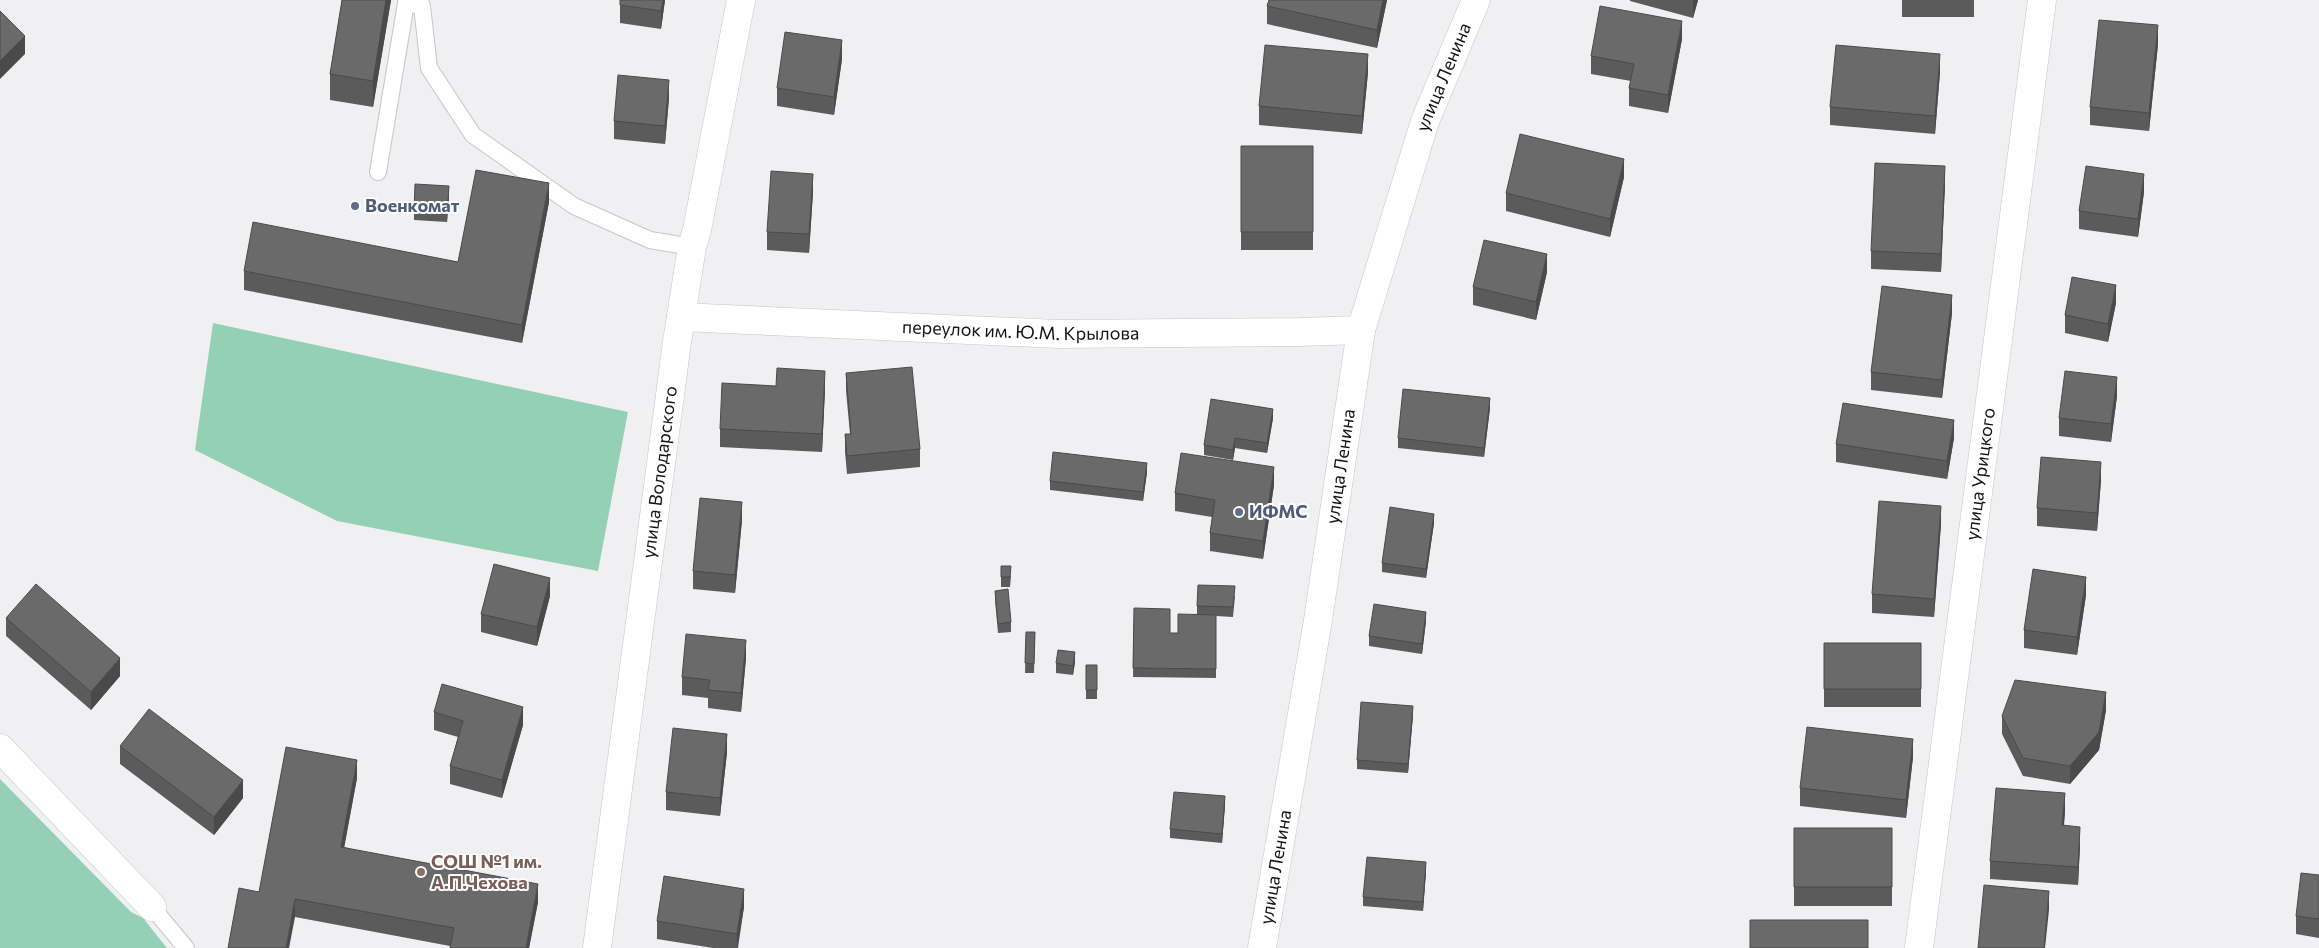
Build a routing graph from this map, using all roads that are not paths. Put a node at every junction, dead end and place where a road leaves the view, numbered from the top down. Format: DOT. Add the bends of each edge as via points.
graph roads {
  1 [pos="742,0"];
  2 [pos="1476,0"];
  3 [pos="2042,0"];
  4 [pos="378,172"];
  5 [pos="692,247"];
  6 [pos="681,317"];
  7 [pos="1361,330"];
  8 [pos="0,748"];
  9 [pos="152,907"];
  10 [pos="186,948"];
  11 [pos="597,948"];
  12 [pos="1262,948"];
  13 [pos="1919,948"];
  1 -- 5 [label="street, улица Володарского"];
  2 -- 7 [label="street, улица Ленина" via="1424,120"];
  3 -- 13 [label="street, улица Урицкого"];
  4 -- 5 [label="lane" via="406,3 422,6 429,68 473,135 574,206 650,240"];
  5 -- 6 [label="street, улица Володарского"];
  6 -- 7 [label="street, переулок им. Ю.М. Крылова" via="1058,334"];
  6 -- 11 [label="street, улица Володарского"];
  7 -- 12 [label="street, улица Ленина" via="1318,620"];
  8 -- 9 [label="street"];
  9 -- 10 [label="lane"];
}
